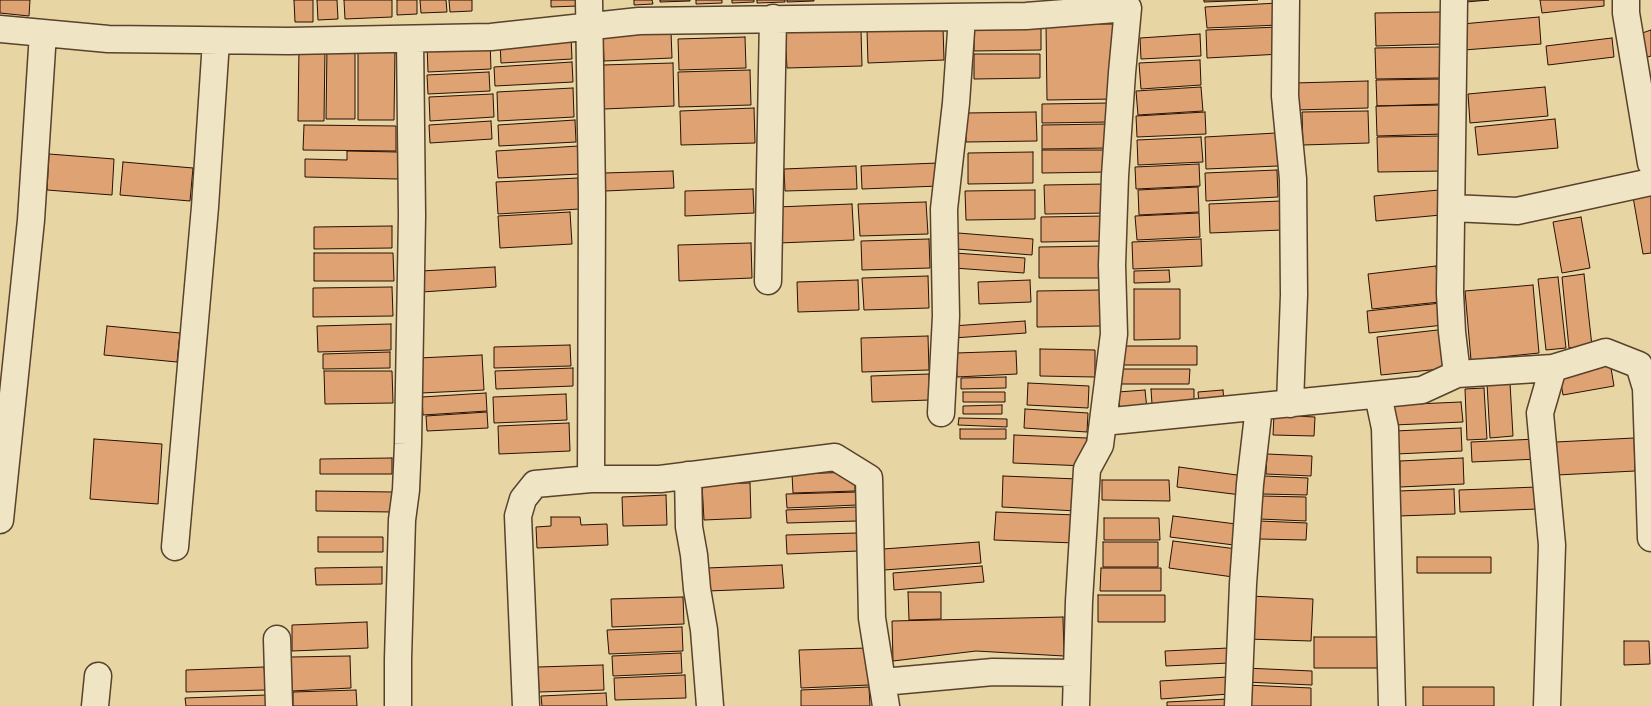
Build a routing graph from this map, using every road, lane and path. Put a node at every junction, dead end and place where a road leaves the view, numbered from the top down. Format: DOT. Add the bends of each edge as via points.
graph roads {
  1 [pos="589,0"];
  2 [pos="1286,0"];
  3 [pos="1454,0"];
  4 [pos="1626,0"];
  5 [pos="962,16"];
  6 [pos="773,18"];
  7 [pos="588,26"];
  8 [pos="0,28"];
  9 [pos="42,33"];
  10 [pos="410,39"];
  11 [pos="216,41"];
  12 [pos="1651,163"];
  13 [pos="1651,182"];
  14 [pos="1452,208"];
  15 [pos="768,281"];
  16 [pos="1645,363"];
  17 [pos="1553,368"];
  18 [pos="1457,374"];
  19 [pos="1378,395"];
  20 [pos="1290,404"];
  21 [pos="1259,406"];
  22 [pos="941,413"];
  23 [pos="1103,422"];
  24 [pos="688,475"];
  25 [pos="591,480"];
  26 [pos="0,520"];
  27 [pos="1651,538"];
  28 [pos="175,547"];
  29 [pos="277,640"];
  30 [pos="1076,673"];
  31 [pos="98,676"];
  32 [pos="884,694"];
  33 [pos="95,706"];
  34 [pos="279,706"];
  35 [pos="398,706"];
  36 [pos="526,706"];
  37 [pos="710,706"];
  38 [pos="1076,706"];
  39 [pos="1238,706"];
  40 [pos="1392,706"];
  41 [pos="1547,706"];
  1 -- 7 [label="street"];
  2 -- 20 [label="street" via="1286,96 1293,189"];
  3 -- 14 [label="street"];
  4 -- 12 [label="street"];
  5 -- 6 [label="street"];
  5 -- 22 [label="street" via="944,209 946,316"];
  5 -- 23 [label="street" via="1026,16 1128,8 1115,176 1114,334"];
  6 -- 7 [label="street" via="639,21"];
  6 -- 15 [label="street"];
  7 -- 10 [label="street" via="490,37"];
  7 -- 25 [label="street" via="592,197"];
  8 -- 9 [label="street"];
  9 -- 11 [label="street" via="108,39"];
  9 -- 26 [label="street" via="31,220"];
  10 -- 11 [label="street"];
  10 -- 35 [label="street" via="412,216 408,444 402,520"];
  11 -- 28 [label="street"];
  13 -- 14 [label="street" via="1518,211"];
  14 -- 18 [label="street" via="1450,293"];
  16 -- 17 [label="street" via="1606,352"];
  16 -- 27 [label="street"];
  17 -- 18 [label="street"];
  17 -- 41 [label="street" via="1540,413 1552,545"];
  18 -- 19 [label="street" via="1422,390"];
  19 -- 20 [label="street"];
  19 -- 40 [label="street" via="1385,428"];
  20 -- 21 [label="street"];
  21 -- 23 [label="street"];
  21 -- 39 [label="street" via="1248,524"];
  23 -- 30 [label="street" via="1100,445 1087,469"];
  24 -- 25 [label="street" via="660,479"];
  24 -- 32 [label="street" via="835,457 869,478 872,618"];
  24 -- 37 [label="street" via="689,527 704,630"];
  25 -- 36 [label="street" via="535,484 523,499 518,516"];
  29 -- 34 [label="street"];
  30 -- 32 [label="street" via="993,672"];
  30 -- 38 [label="street"];
  31 -- 33 [label="street"];
}
